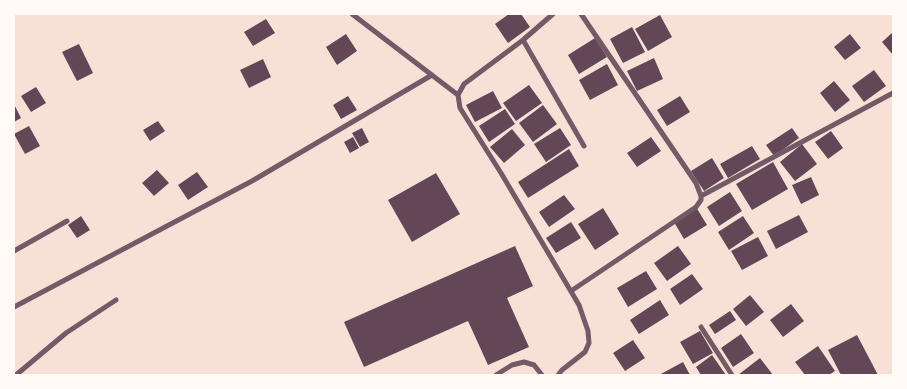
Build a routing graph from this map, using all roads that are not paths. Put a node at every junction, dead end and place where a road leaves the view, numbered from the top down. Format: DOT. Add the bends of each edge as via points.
graph roads {
  1 [pos="352,14"];
  2 [pos="552,14"];
  3 [pos="582,14"];
  4 [pos="523,40"];
  5 [pos="432,75"];
  6 [pos="893,93"];
  7 [pos="458,95"];
  8 [pos="584,146"];
  9 [pos="701,196"];
  10 [pos="67,221"];
  11 [pos="14,251"];
  12 [pos="571,291"];
  13 [pos="116,300"];
  14 [pos="14,307"];
  15 [pos="701,328"];
  16 [pos="15,375"];
  17 [pos="496,375"];
  18 [pos="542,375"];
  19 [pos="558,375"];
  20 [pos="732,375"];
  1 -- 5 [label="street"];
  2 -- 4 [label="street"];
  3 -- 9 [label="street" via="696,183"];
  4 -- 7 [label="street" via="464,84"];
  4 -- 8 [label="street"];
  5 -- 7 [label="street"];
  5 -- 14 [label="street" via="252,181"];
  6 -- 9 [label="street"];
  7 -- 12 [label="street" via="460,108 502,172"];
  9 -- 12 [label="street" via="696,207"];
  10 -- 11 [label="street"];
  12 -- 19 [label="street" via="588,331 589,343 585,352"];
  13 -- 16 [label="street" via="66,333"];
  15 -- 20 [label="street"];
  17 -- 18 [label="street" via="524,362 534,365"];
}
